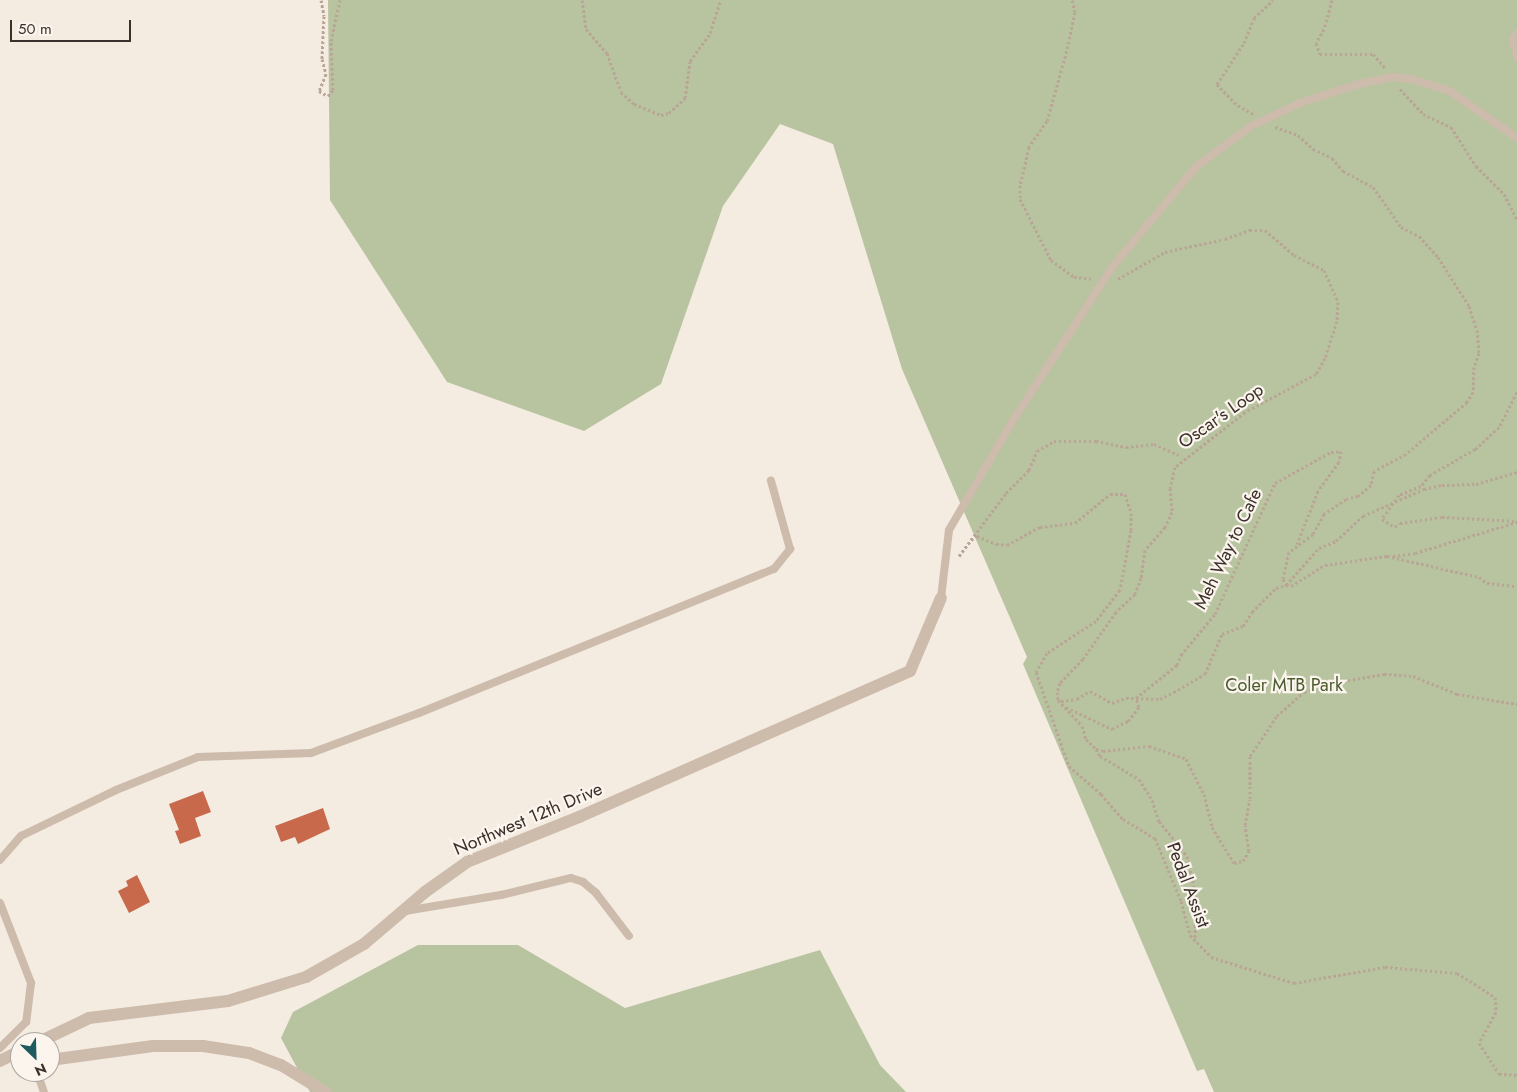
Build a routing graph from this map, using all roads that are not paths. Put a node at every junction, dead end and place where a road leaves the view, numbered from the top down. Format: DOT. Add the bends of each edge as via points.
graph roads {
  1 [pos="1517,33"];
  2 [pos="1517,57"];
  3 [pos="1517,138"];
  4 [pos="771,481"];
  5 [pos="941,598"];
  6 [pos="0,860"];
  7 [pos="0,903"];
  8 [pos="403,912"];
  9 [pos="629,936"];
  10 [pos="60,1032"];
  11 [pos="0,1048"];
  12 [pos="60,1059"];
  13 [pos="325,1092"];
  1 -- 2 [label="lane" via="1514,40"];
  3 -- 5 [label="lane" via="1448,90 1392,77 1300,103 1251,126 1197,166 1130,243 1012,422 949,530"];
  4 -- 6 [label="lane" via="790,549 774,569 419,713 311,753 198,757 116,790 22,836"];
  5 -- 8 [label="street, Northwest 12th Drive" via="910,671 578,817 466,862"];
  7 -- 11 [label="lane" via="31,983 26,1022"];
  8 -- 9 [label="lane" via="501,895 571,878 583,882 596,893"];
  8 -- 10 [label="street, Northwest 12th Drive" via="364,944 306,978 228,1001 89,1018"];
  12 -- 13 [label="street" via="153,1046 203,1046 249,1053 281,1065"];
}
